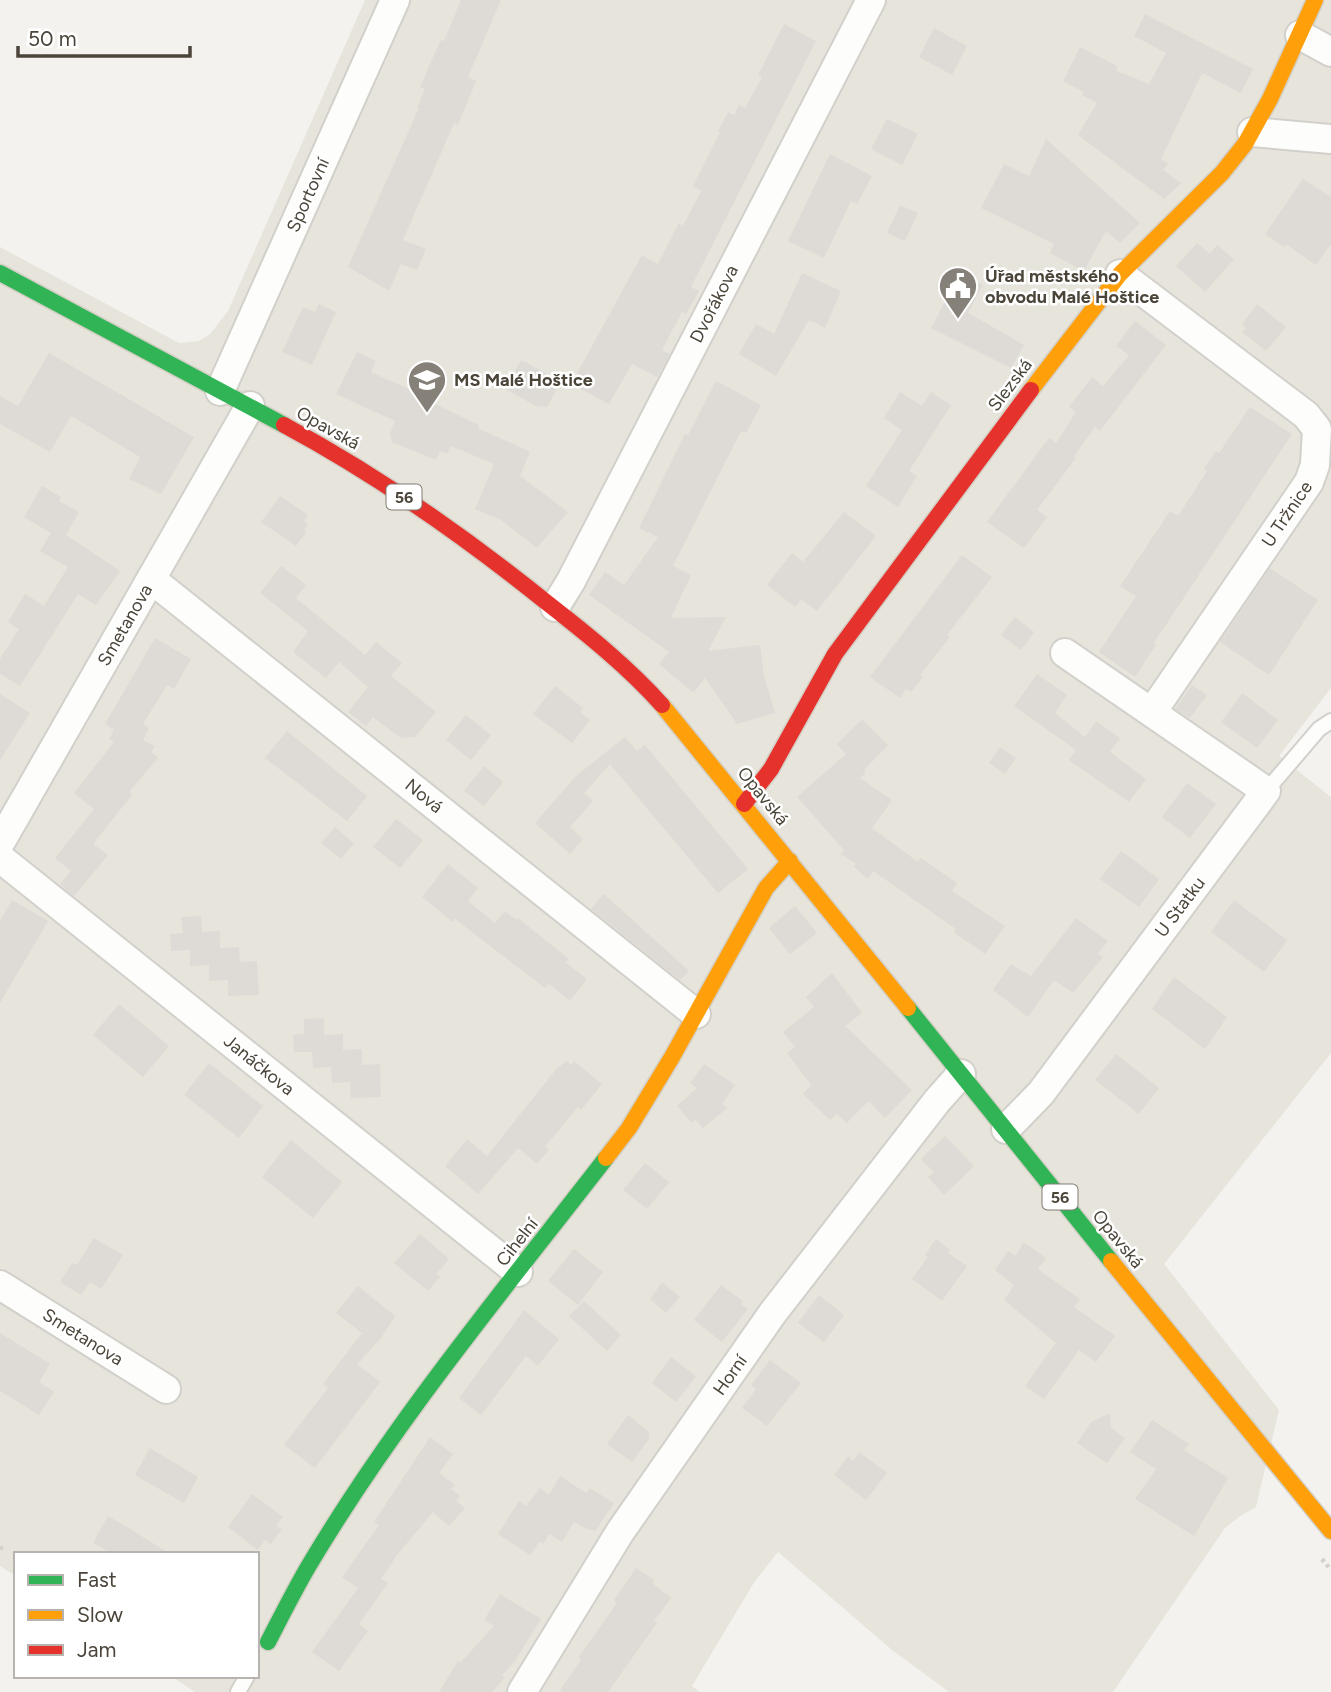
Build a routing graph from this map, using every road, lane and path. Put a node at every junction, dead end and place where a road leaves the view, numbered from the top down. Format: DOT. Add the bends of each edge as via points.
graph roads {
  1 [pos="395,0"];
  2 [pos="871,0"];
  3 [pos="1315,0"];
  4 [pos="1300,35"];
  5 [pos="1331,52"];
  6 [pos="1252,132"];
  7 [pos="1331,139"];
  8 [pos="0,274"];
  9 [pos="1120,274"];
  10 [pos="220,391"];
  11 [pos="250,406"];
  12 [pos="151,579"];
  13 [pos="555,607"];
  14 [pos="1065,653"];
  15 [pos="1153,712"];
  16 [pos="1331,720"];
  17 [pos="1266,791"];
  18 [pos="744,804"];
  19 [pos="0,843"];
  20 [pos="0,858"];
  21 [pos="790,861"];
  22 [pos="696,1014"];
  23 [pos="961,1074"];
  24 [pos="1006,1129"];
  25 [pos="518,1272"];
  26 [pos="0,1285"];
  27 [pos="166,1389"];
  28 [pos="1331,1531"];
  29 [pos="265,1646"];
  30 [pos="522,1692"];
  1 -- 10 [label="street, Sportovní"];
  2 -- 13 [label="street, Dvořákova"];
  3 -- 4 [label="street, Slezská"];
  4 -- 5 [label="street"];
  4 -- 6 [label="street, Slezská"];
  6 -- 7 [label="street"];
  6 -- 9 [label="street, Slezská" via="1222,173"];
  8 -- 10 [label="street, Opavská / 56"];
  9 -- 15 [label="street, U Tržnice" via="1306,415 1317,429 1309,482"];
  9 -- 18 [label="street, Slezská" via="835,654 772,770"];
  10 -- 11 [label="street, Opavská / 56"];
  11 -- 12 [label="street, Smetanova"];
  11 -- 13 [label="street, Opavská / 56" via="358,466"];
  12 -- 19 [label="street, Smetanova"];
  12 -- 22 [label="street, Nová"];
  13 -- 18 [label="street, Opavská / 56" via="643,684"];
  14 -- 15 [label="street"];
  15 -- 17 [label="street"];
  16 -- 17 [label="lane"];
  17 -- 24 [label="street, U Statku" via="1041,1093"];
  18 -- 21 [label="street, Opavská / 56"];
  20 -- 25 [label="street, Janáčkova"];
  21 -- 22 [label="street, Cihelní" via="766,888"];
  21 -- 23 [label="street, Opavská / 56"];
  22 -- 25 [label="street, Cihelní" via="629,1128"];
  23 -- 24 [label="street, Opavská / 56"];
  23 -- 30 [label="street, Horní" via="772,1314 620,1532"];
  24 -- 28 [label="street, Opavská / 56"];
  25 -- 29 [label="street, Cihelní" via="358,1490"];
  26 -- 27 [label="street, Smetanova"];
}
